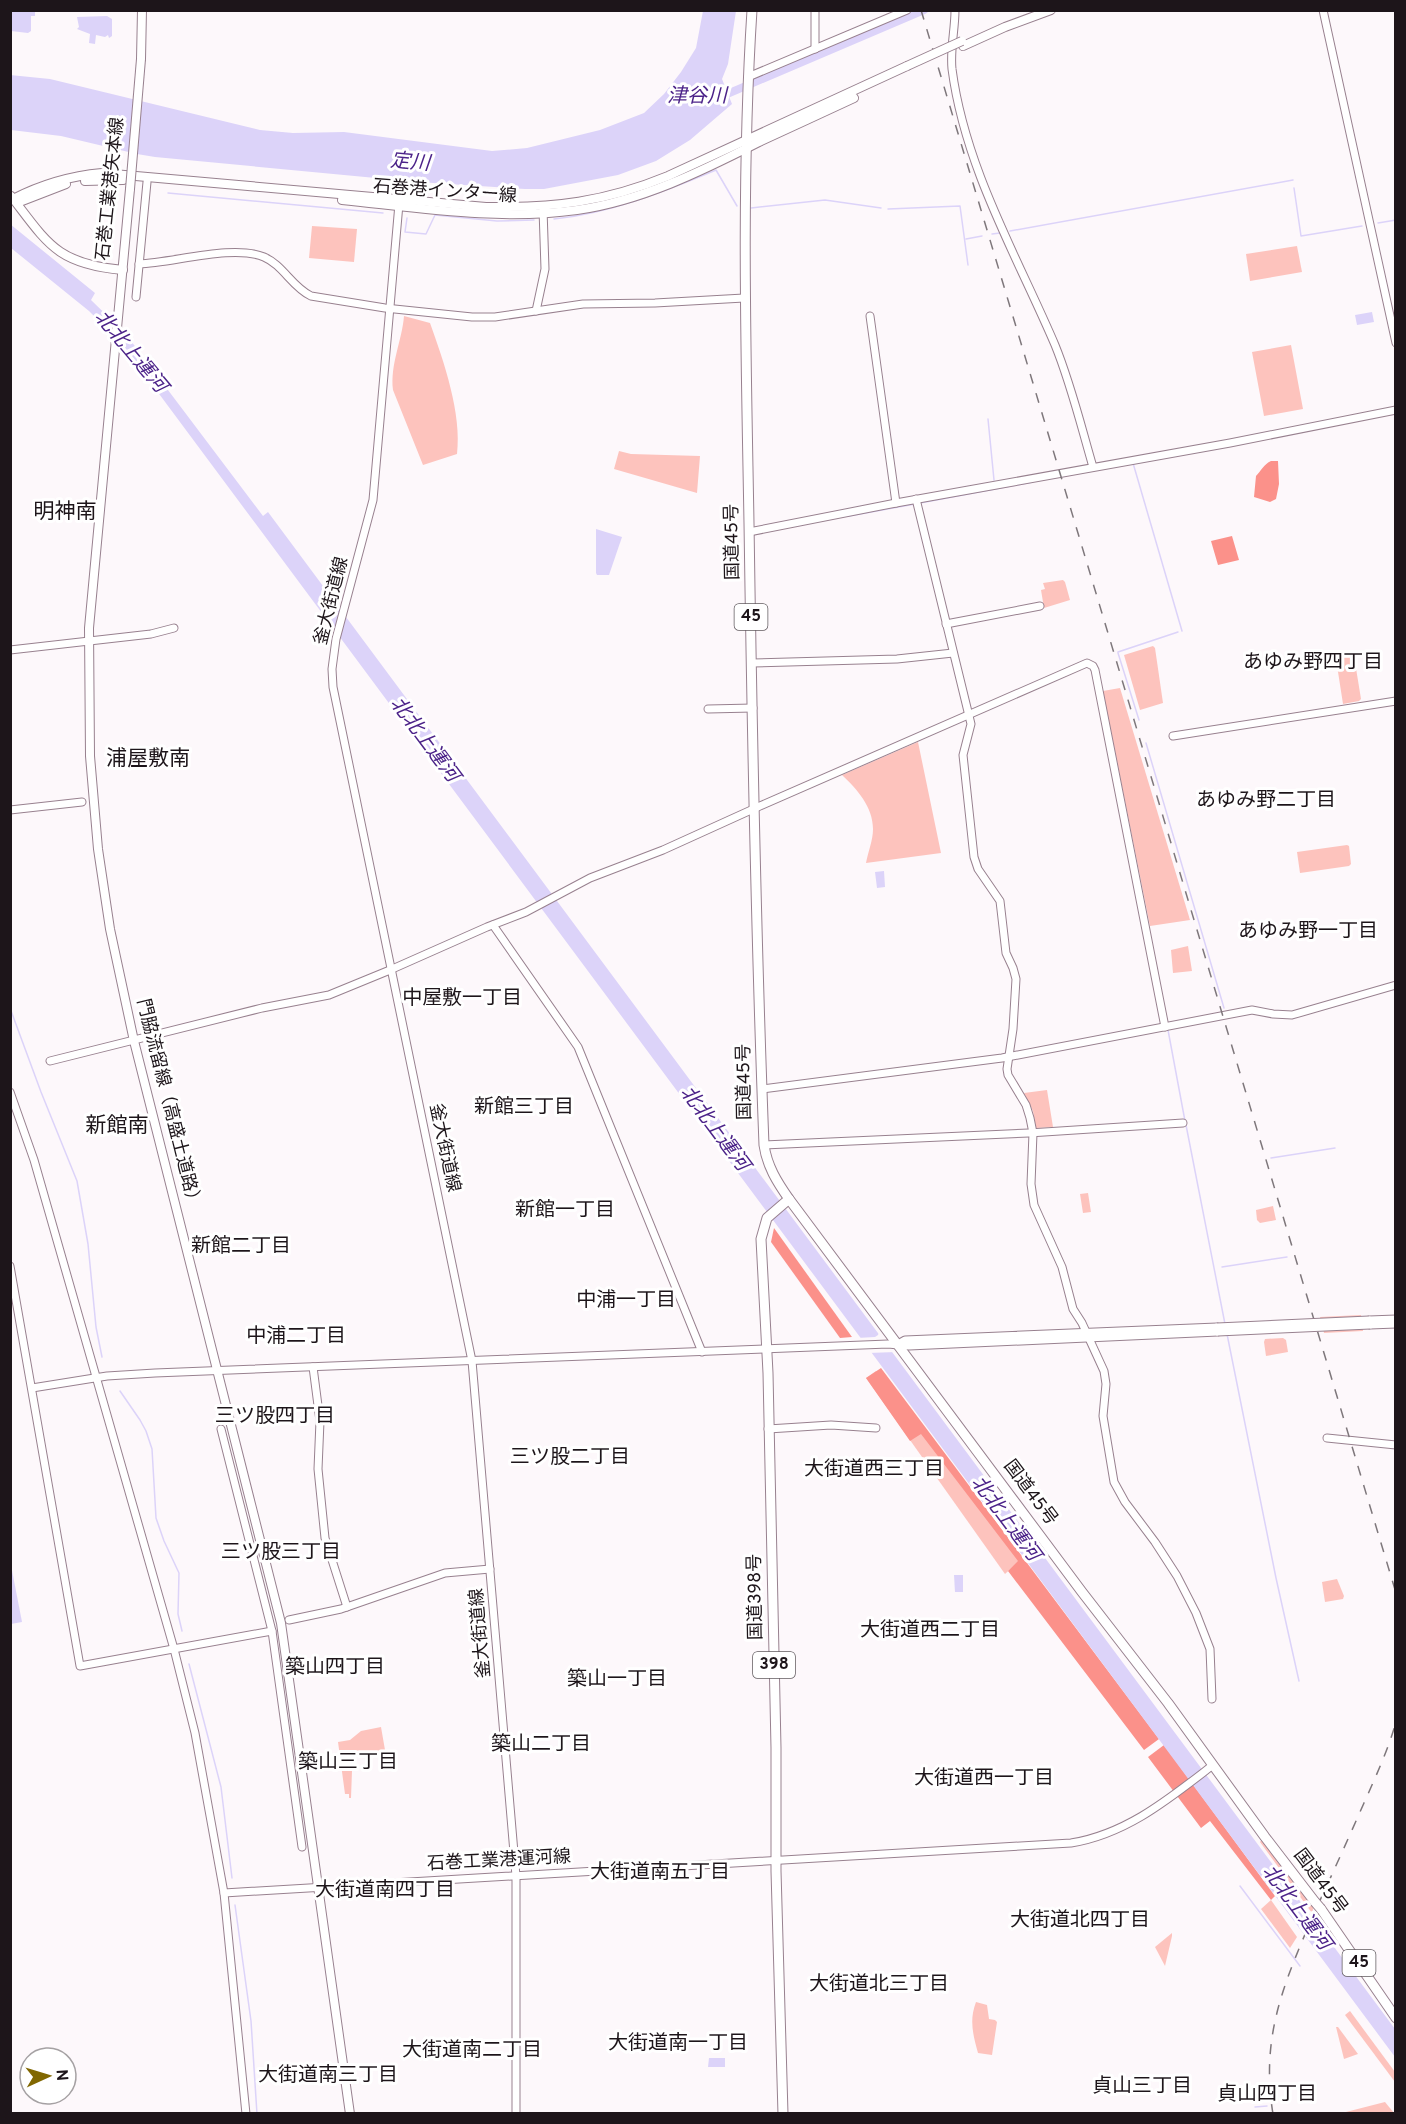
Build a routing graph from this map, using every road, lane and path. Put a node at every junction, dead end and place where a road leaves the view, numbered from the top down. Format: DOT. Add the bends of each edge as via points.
graph roads {
  1 [pos="142,10"];
  2 [pos="752,10"];
  3 [pos="815,10"];
  4 [pos="907,10"];
  5 [pos="955,10"];
  6 [pos="1037,10"];
  7 [pos="1051,10"];
  8 [pos="1323,10"];
  9 [pos="963,44"];
  10 [pos="815,49"];
  11 [pos="748,83"];
  12 [pos="745,146"];
  13 [pos="147,182"];
  14 [pos="12,201"];
  15 [pos="399,202"];
  16 [pos="543,210"];
  17 [pos="139,264"];
  18 [pos="123,270"];
  19 [pos="136,297"];
  20 [pos="744,298"];
  21 [pos="390,309"];
  22 [pos="536,311"];
  23 [pos="870,316"];
  24 [pos="1395,343"];
  25 [pos="1395,410"];
  26 [pos="1093,467"];
  27 [pos="916,499"];
  28 [pos="896,503"];
  29 [pos="749,532"];
  30 [pos="1040,606"];
  31 [pos="946,624"];
  32 [pos="174,628"];
  33 [pos="89,640"];
  34 [pos="10,650"];
  35 [pos="953,653"];
  36 [pos="752,663"];
  37 [pos="1395,701"];
  38 [pos="753,708"];
  39 [pos="708,709"];
  40 [pos="969,716"];
  41 [pos="1173,736"];
  42 [pos="82,802"];
  43 [pos="755,808"];
  44 [pos="10,810"];
  45 [pos="493,925"];
  46 [pos="390,970"];
  47 [pos="1395,985"];
  48 [pos="1165,1027"];
  49 [pos="134,1041"];
  50 [pos="1007,1057"];
  51 [pos="50,1061"];
  52 [pos="762,1089"];
  53 [pos="10,1092"];
  54 [pos="10,1101"];
  55 [pos="19,1114"];
  56 [pos="1183,1123"];
  57 [pos="1033,1133"];
  58 [pos="764,1145"];
  59 [pos="787,1201"];
  60 [pos="10,1266"];
  61 [pos="1395,1319"];
  62 [pos="1370,1323"];
  63 [pos="1395,1324"];
  64 [pos="1087,1335"];
  65 [pos="895,1344"];
  66 [pos="767,1349"];
  67 [pos="702,1352"];
  68 [pos="472,1361"];
  69 [pos="313,1367"];
  70 [pos="218,1372"];
  71 [pos="95,1377"];
  72 [pos="32,1388"];
  73 [pos="876,1428"];
  74 [pos="222,1429"];
  75 [pos="768,1429"];
  76 [pos="1327,1438"];
  77 [pos="1395,1445"];
  78 [pos="490,1569"];
  79 [pos="347,1607"];
  80 [pos="289,1620"];
  81 [pos="272,1631"];
  82 [pos="174,1649"];
  83 [pos="1212,1699"];
  84 [pos="1210,1767"];
  85 [pos="302,1847"];
  86 [pos="776,1860"];
  87 [pos="516,1876"];
  88 [pos="318,1887"];
  89 [pos="224,1893"];
  90 [pos="1395,2018"];
  91 [pos="246,2114"];
  92 [pos="350,2114"];
  93 [pos="516,2114"];
  94 [pos="783,2114"];
  1 -- 18 [label="main road, 石巻工業港矢本線, bridge"];
  2 -- 11 [label="highway, 国道45号 / 45"];
  3 -- 10 [label="street"];
  4 -- 10 [label="street"];
  5 -- 26 [label="street" via="952,68 975,164 1062,365"];
  6 -- 9 [label="main road, 石巻港インター線"];
  7 -- 9 [label="main road, 石巻港インター線"];
  8 -- 24 [label="street"];
  9 -- 12 [label="main road, 石巻港インター線, bridge"];
  10 -- 11 [label="street"];
  11 -- 12 [label="highway, 国道45号 / 45"];
  12 -- 16 [label="main road, 石巻港インター線" via="638,189"];
  12 -- 20 [label="highway, 国道45号 / 45"];
  13 -- 14 [label="main road, 石巻港インター線" via="74,182"];
  13 -- 15 [label="main road, 石巻港インター線"];
  13 -- 17 [label="street"];
  14 -- 15 [label="main road, 石巻港インター線" via="53,182 102,173"];
  14 -- 18 [label="main road, 石巻工業港矢本線" via="59,252 89,265"];
  15 -- 16 [label="main road, 石巻港インター線"];
  15 -- 21 [label="street, 釜大街道線"];
  16 -- 22 [label="street" via="545,269"];
  17 -- 19 [label="street"];
  17 -- 21 [label="street" via="252,254 273,262 311,296"];
  18 -- 33 [label="main road, 門脇流留線（高盛土道路）"];
  20 -- 22 [label="street" via="583,304"];
  20 -- 29 [label="highway, 国道45号 / 45"];
  21 -- 22 [label="street" via="472,317"];
  21 -- 46 [label="street, 釜大街道線" via="373,500 344,605 332,669 335,706"];
  23 -- 28 [label="street"];
  25 -- 26 [label="street"];
  26 -- 27 [label="street"];
  27 -- 28 [label="street"];
  27 -- 31 [label="street"];
  28 -- 29 [label="street"];
  29 -- 36 [label="highway, 国道45号 / 45"];
  30 -- 31 [label="street"];
  31 -- 35 [label="street"];
  32 -- 33 [label="street"];
  33 -- 34 [label="street"];
  33 -- 49 [label="main road, 門脇流留線（高盛土道路）" via="90,756 98,849"];
  35 -- 36 [label="street" via="886,660"];
  35 -- 40 [label="street"];
  36 -- 38 [label="highway, 国道45号 / 45"];
  37 -- 41 [label="street"];
  38 -- 39 [label="street"];
  38 -- 43 [label="highway, 国道45号 / 45"];
  40 -- 43 [label="street"];
  40 -- 48 [label="street" via="1084,664 1093,666"];
  40 -- 50 [label="street" via="970,730 963,755 974,857 1000,901 1006,953 1016,979"];
  42 -- 44 [label="street"];
  43 -- 45 [label="street" via="590,878"];
  43 -- 52 [label="highway, 国道45号 / 45"];
  45 -- 46 [label="street"];
  45 -- 67 [label="street" via="578,1047"];
  46 -- 49 [label="street" via="329,995"];
  46 -- 68 [label="street, 釜大街道線"];
  47 -- 48 [label="street" via="1302,1013 1282,1016 1252,1010"];
  48 -- 50 [label="street"];
  49 -- 51 [label="street"];
  49 -- 70 [label="main road, 門脇流留線（高盛土道路）"];
  50 -- 52 [label="street"];
  50 -- 57 [label="street" via="1008,1075 1026,1105"];
  52 -- 58 [label="highway, 国道45号 / 45"];
  53 -- 55 [label="street"];
  54 -- 55 [label="street"];
  55 -- 71 [label="street"];
  56 -- 57 [label="street"];
  57 -- 58 [label="street"];
  57 -- 64 [label="street" via="1034,1205 1062,1267 1073,1309"];
  58 -- 59 [label="highway, 国道45号 / 45" via="766,1158"];
  59 -- 65 [label="highway, 国道45号 / 45"];
  59 -- 66 [label="highway, 国道398号 / 398" via="767,1218 761,1239"];
  60 -- 72 [label="street"];
  61 -- 62 [label="street"];
  62 -- 63 [label="street"];
  62 -- 64 [label="street, bridge"];
  64 -- 65 [label="street" via="905,1340"];
  64 -- 83 [label="street" via="1105,1377 1103,1416 1114,1482 1177,1576 1193,1607 1210,1649"];
  65 -- 66 [label="street"];
  65 -- 84 [label="highway, 国道45号 / 45"];
  66 -- 67 [label="street"];
  66 -- 75 [label="highway, 国道398号 / 398"];
  67 -- 68 [label="street"];
  68 -- 69 [label="street"];
  68 -- 78 [label="street, 釜大街道線"];
  69 -- 70 [label="street"];
  69 -- 79 [label="street" via="320,1421 318,1469 325,1538"];
  70 -- 71 [label="street"];
  70 -- 88 [label="main road, 門脇流留線（高盛土道路）" via="281,1623"];
  71 -- 72 [label="street"];
  71 -- 82 [label="street"];
  72 -- 82 [label="street" via="80,1666"];
  73 -- 75 [label="street" via="831,1425"];
  74 -- 81 [label="street"];
  75 -- 86 [label="highway, 国道398号 / 398"];
  76 -- 77 [label="street"];
  78 -- 79 [label="street" via="445,1573"];
  78 -- 87 [label="street, 釜大街道線"];
  79 -- 80 [label="street"];
  81 -- 82 [label="street"];
  81 -- 85 [label="street"];
  82 -- 89 [label="street" via="195,1733"];
  84 -- 86 [label="street, 石巻工業港運河線" via="1140,1818 1092,1839 1058,1845"];
  84 -- 90 [label="highway, 国道45号 / 45" via="1318,1906"];
  86 -- 87 [label="street, 石巻工業港運河線"];
  86 -- 94 [label="highway, 国道398号 / 398"];
  87 -- 88 [label="street, 石巻工業港運河線"];
  87 -- 93 [label="street, 釜大街道線"];
  88 -- 89 [label="street, 石巻工業港運河線"];
  88 -- 92 [label="main road, 門脇流留線（高盛土道路）"];
  89 -- 91 [label="street"];
}
